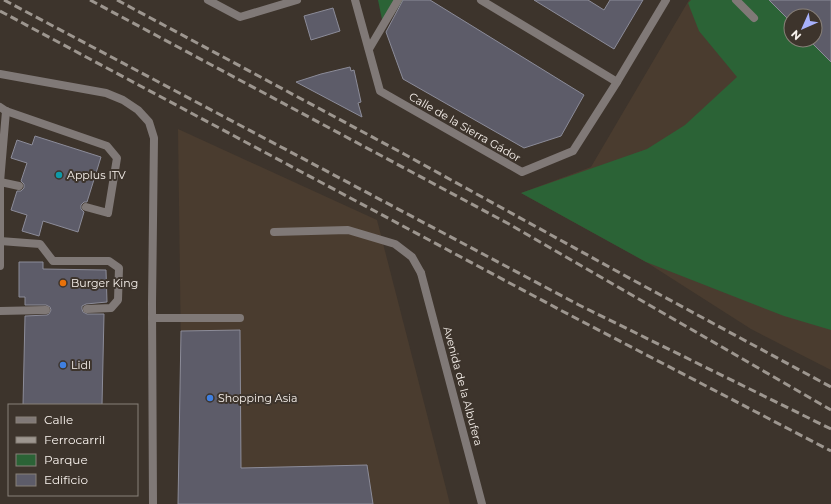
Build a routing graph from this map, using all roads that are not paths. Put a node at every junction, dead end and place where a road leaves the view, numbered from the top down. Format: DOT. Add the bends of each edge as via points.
graph roads {
  1 [pos="208,0"];
  2 [pos="297,0"];
  3 [pos="355,0"];
  4 [pos="398,0"];
  5 [pos="480,0"];
  6 [pos="666,0"];
  7 [pos="736,0"];
  8 [pos="754,18"];
  9 [pos="369,49"];
  10 [pos="0,74"];
  11 [pos="617,82"];
  12 [pos="3,109"];
  13 [pos="0,182"];
  14 [pos="19,186"];
  15 [pos="86,207"];
  16 [pos="274,232"];
  17 [pos="0,241"];
  18 [pos="0,266"];
  19 [pos="87,309"];
  20 [pos="46,310"];
  21 [pos="0,311"];
  22 [pos="152,318"];
  23 [pos="240,318"];
  24 [pos="153,504"];
  25 [pos="482,504"];
  1 -- 2 [label="street" via="240,17"];
  3 -- 9 [label="street, Calle de la Sierra Gádor"];
  4 -- 9 [label="street"];
  5 -- 11 [label="street"];
  6 -- 11 [label="street, Calle de la Sierra Gádor"];
  7 -- 8 [label="street"];
  9 -- 11 [label="street, Calle de la Sierra Gádor" via="380,91 522,172 573,152"];
  10 -- 22 [label="street" via="106,93 123,100 150,122 154,138"];
  12 -- 13 [label="street"];
  12 -- 15 [label="street" via="107,146 117,158 108,213"];
  13 -- 14 [label="street"];
  13 -- 17 [label="street"];
  16 -- 25 [label="street, Avenida de la Albufera" via="348,230 395,244 412,257 421,273"];
  17 -- 18 [label="street"];
  17 -- 19 [label="street" via="40,244 53,261 109,262 119,268 118,300 110,308"];
  20 -- 21 [label="street"];
  22 -- 23 [label="street"];
  22 -- 24 [label="street"];
}
